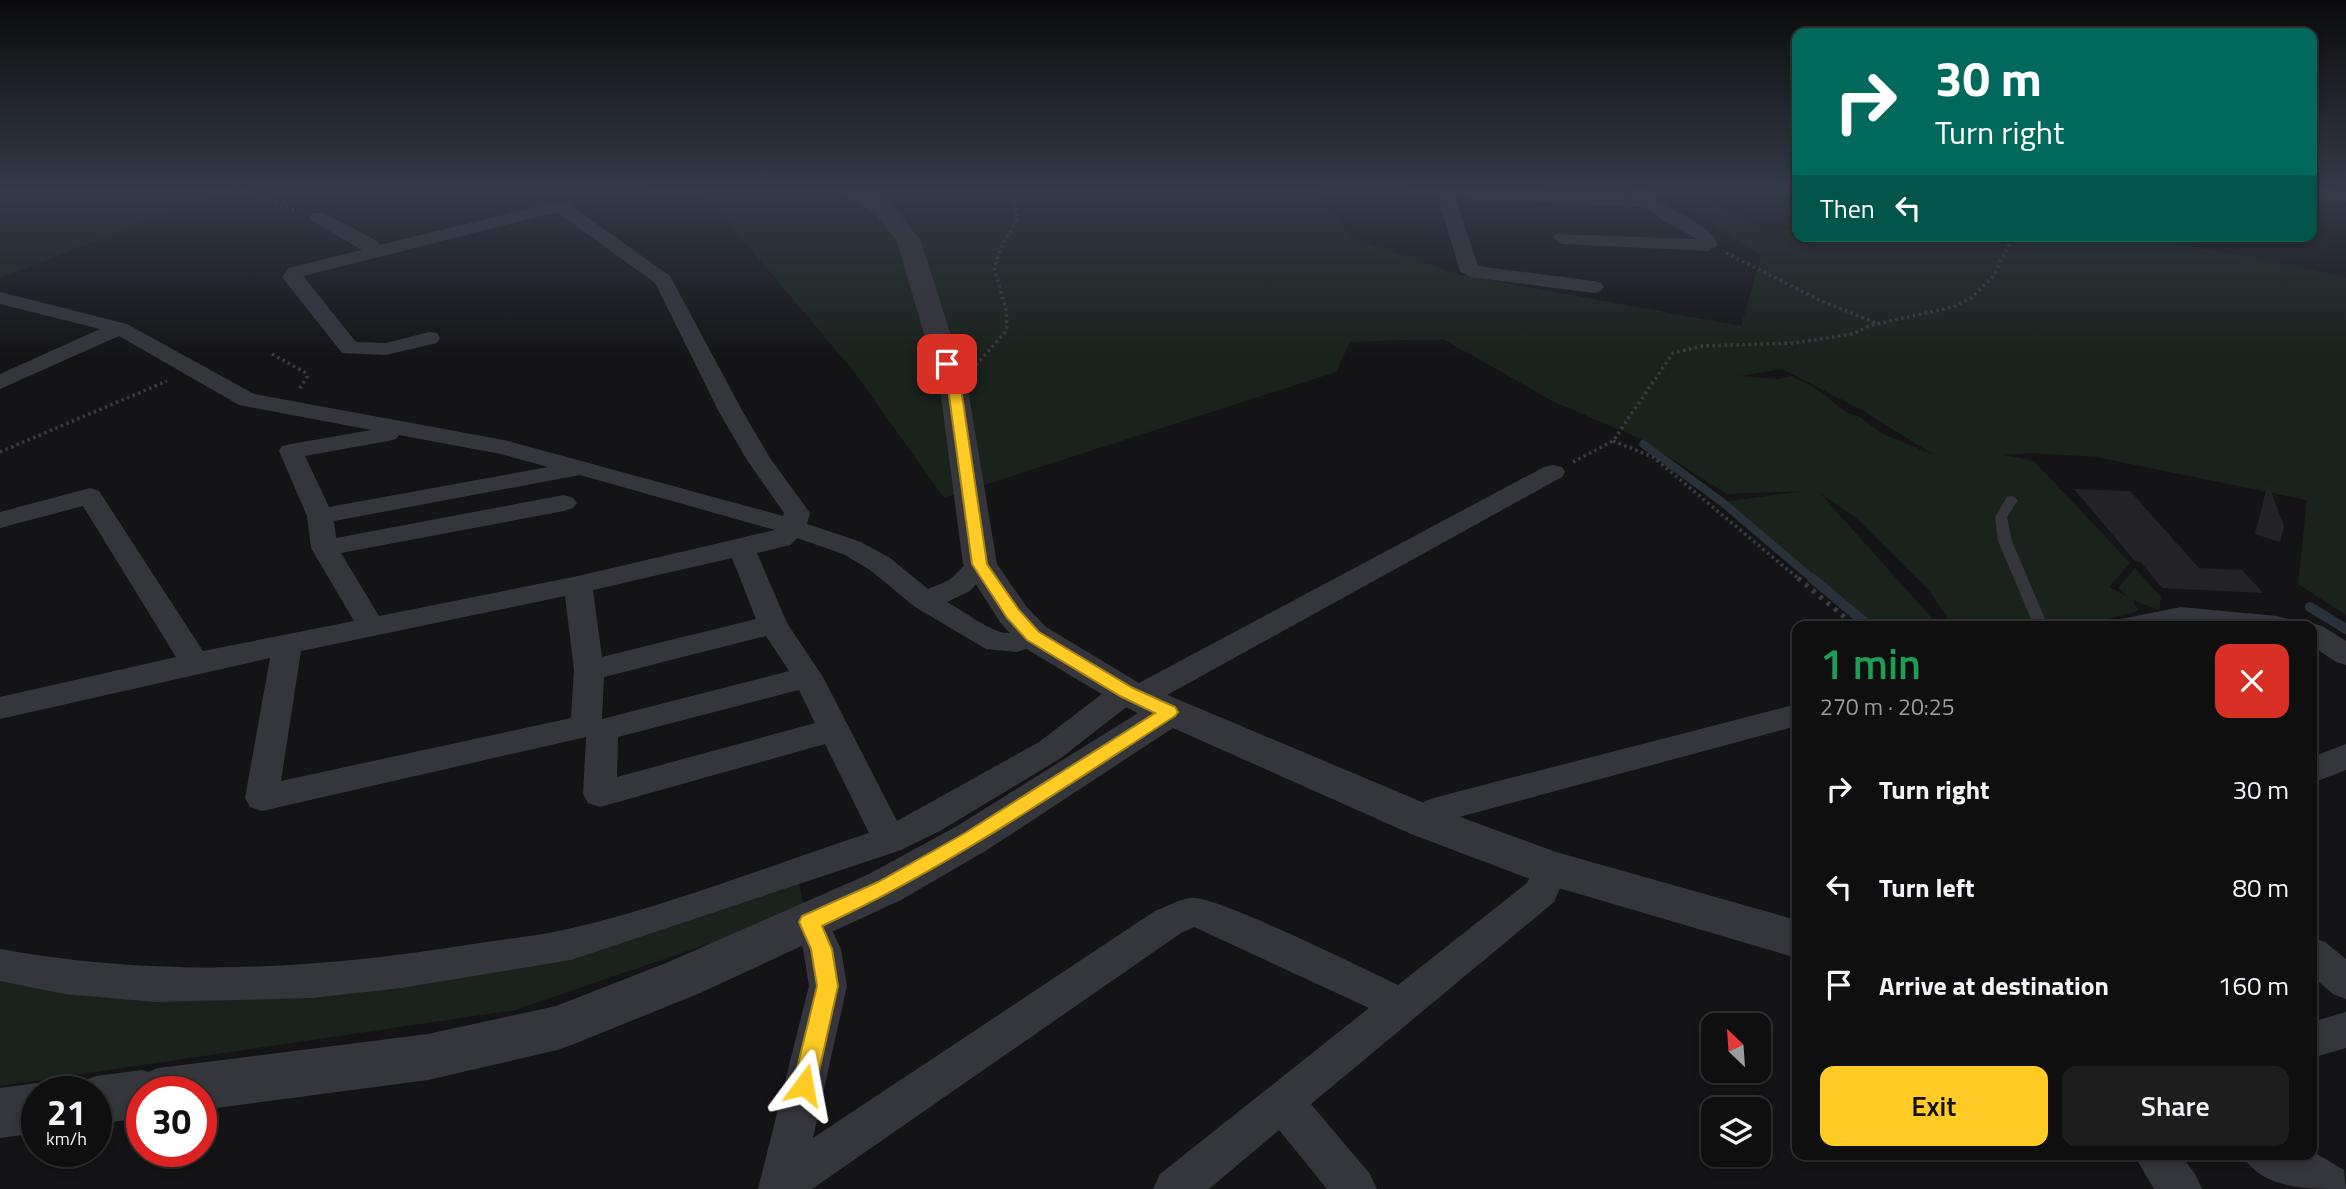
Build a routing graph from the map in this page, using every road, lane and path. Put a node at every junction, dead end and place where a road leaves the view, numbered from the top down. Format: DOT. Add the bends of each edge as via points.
graph roads {
  1 [pos="370,246"];
  2 [pos="402,246"];
  3 [pos="616,246"];
  4 [pos="911,246"];
  5 [pos="1001,246"];
  6 [pos="1462,246"];
  7 [pos="1712,246"];
  8 [pos="2008,246"];
  9 [pos="373,254"];
  10 [pos="1594,287"];
  11 [pos="0,298"];
  12 [pos="1879,324"];
  13 [pos="120,328"];
  14 [pos="429,338"];
  15 [pos="272,354"];
  16 [pos="194,370"];
  17 [pos="0,382"];
  18 [pos="954,388"];
  19 [pos="277,407"];
  20 [pos="408,431"];
  21 [pos="1613,441"];
  22 [pos="0,452"];
  23 [pos="580,469"];
  24 [pos="1553,472"];
  25 [pos="2012,500"];
  26 [pos="564,503"];
  27 [pos="320,516"];
  28 [pos="0,520"];
  29 [pos="792,529"];
  30 [pos="741,547"];
  31 [pos="324,548"];
  32 [pos="980,564"];
  33 [pos="578,586"];
  34 [pos="925,601"];
  35 [pos="1849,621"];
  36 [pos="2039,621"];
  37 [pos="2156,621"];
  38 [pos="2229,621"];
  39 [pos="773,625"];
  40 [pos="372,628"];
  41 [pos="1033,636"];
  42 [pos="2317,636"];
  43 [pos="287,645"];
  44 [pos="2346,655"];
  45 [pos="195,663"];
  46 [pos="589,670"];
  47 [pos="808,677"];
  48 [pos="1145,700"];
  49 [pos="0,708"];
  50 [pos="1792,716"];
  51 [pos="594,728"];
  52 [pos="833,730"];
  53 [pos="2346,756"];
  54 [pos="2317,769"];
  55 [pos="1426,822"];
  56 [pos="889,840"];
  57 [pos="1551,868"];
  58 [pos="810,922"];
  59 [pos="1792,938"];
  60 [pos="2317,957"];
  61 [pos="0,965"];
  62 [pos="2346,982"];
  63 [pos="1402,1005"];
  64 [pos="2346,1030"];
  65 [pos="2317,1039"];
  66 [pos="217,1084"];
  67 [pos="1283,1103"];
  68 [pos="21,1110"];
  69 [pos="0,1113"];
  70 [pos="2159,1160"];
  71 [pos="2277,1160"];
  72 [pos="781,1186"];
  73 [pos="1175,1189"];
  74 [pos="1355,1189"];
  75 [pos="2180,1189"];
  76 [pos="2325,1189"];
  1 -- 9 [label="street"];
  2 -- 9 [label="street"];
  3 -- 29 [label="street" via="663,280 731,412 797,513"];
  4 -- 18 [label="street"];
  5 -- 18 [label="path" via="993,268 1006,309 1007,330"];
  6 -- 10 [label="street" via="1470,271"];
  7 -- 12 [label="path"];
  8 -- 12 [label="path" via="1993,277 1971,298 1953,307"];
  9 -- 14 [label="street" via="296,272 292,277 350,348 386,349"];
  11 -- 13 [label="street"];
  12 -- 21 [label="path" via="1853,334 1794,343 1702,346 1673,353"];
  13 -- 16 [label="street"];
  13 -- 17 [label="street"];
  15 -- 19 [label="path" via="307,377 303,386"];
  16 -- 19 [label="street" via="247,400"];
  16 -- 22 [label="path"];
  18 -- 32 [label="street"];
  19 -- 20 [label="street"];
  20 -- 23 [label="street" via="504,447"];
  20 -- 27 [label="street" via="291,451"];
  21 -- 24 [label="path"];
  21 -- 35 [label="path" via="1653,457"];
  23 -- 27 [label="street"];
  23 -- 29 [label="street"];
  24 -- 48 [label="street"];
  25 -- 36 [label="lane" via="2001,517 2005,541"];
  26 -- 31 [label="street"];
  27 -- 31 [label="street"];
  28 -- 45 [label="street" via="90,496"];
  29 -- 30 [label="street" via="781,539"];
  29 -- 34 [label="street" via="852,548 880,564"];
  30 -- 33 [label="street"];
  30 -- 39 [label="street"];
  31 -- 40 [label="street"];
  32 -- 34 [label="street" via="960,585"];
  32 -- 41 [label="street"];
  33 -- 40 [label="street"];
  33 -- 46 [label="street"];
  34 -- 41 [label="street" via="996,642"];
  37 -- 38 [label="street" via="2181,616"];
  39 -- 46 [label="street"];
  39 -- 47 [label="street"];
  40 -- 43 [label="street"];
  41 -- 48 [label="street"];
  42 -- 44 [label="street"];
  43 -- 45 [label="street"];
  43 -- 51 [label="street" via="262,799"];
  45 -- 49 [label="street"];
  46 -- 51 [label="street"];
  47 -- 51 [label="street"];
  47 -- 52 [label="street"];
  48 -- 55 [label="street"];
  48 -- 56 [label="street"];
  48 -- 58 [label="street" via="972,838"];
  50 -- 55 [label="street" via="1437,810"];
  51 -- 52 [label="street" via="600,794"];
  52 -- 56 [label="street"];
  53 -- 54 [label="street"];
  55 -- 57 [label="street"];
  56 -- 61 [label="street" via="571,944 401,972 312,981 155,985 64,977"];
  57 -- 59 [label="street"];
  57 -- 63 [label="street" via="1541,892"];
  58 -- 66 [label="street" via="557,1028 428,1056"];
  58 -- 72 [label="street" via="822,949 828,986"];
  60 -- 62 [label="street"];
  63 -- 67 [label="street"];
  63 -- 72 [label="street" via="1212,917 1192,912 1168,922"];
  64 -- 65 [label="street"];
  67 -- 73 [label="street"];
  67 -- 74 [label="street"];
  68 -- 69 [label="street"];
  70 -- 75 [label="street"];
  71 -- 76 [label="street"];
}
